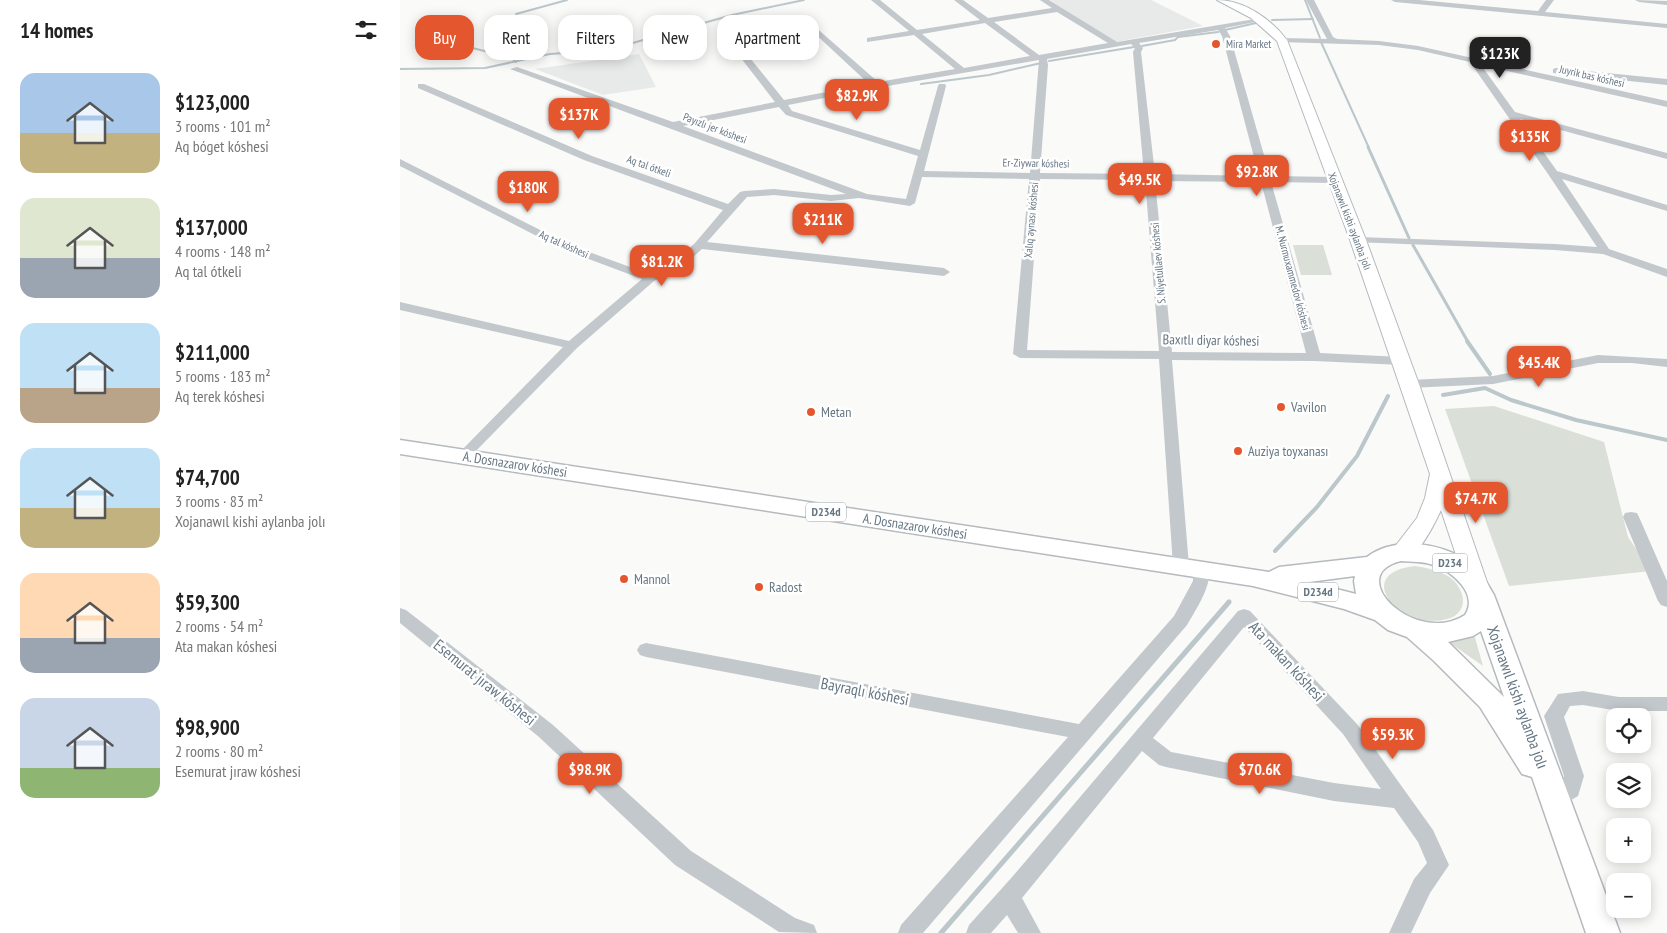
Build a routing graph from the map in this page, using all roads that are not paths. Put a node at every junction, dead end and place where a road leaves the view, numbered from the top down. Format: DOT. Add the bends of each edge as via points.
graph roads {
  1 [pos="875,0"];
  2 [pos="958,0"];
  3 [pos="1044,0"];
  4 [pos="1222,0"];
  5 [pos="1310,0"];
  6 [pos="1395,0"];
  7 [pos="1401,0"];
  8 [pos="1550,0"];
  9 [pos="1639,0"];
  10 [pos="1667,3"];
  11 [pos="1059,9"];
  12 [pos="1540,14"];
  13 [pos="987,20"];
  14 [pos="1261,20"];
  15 [pos="1667,26"];
  16 [pos="1220,27"];
  17 [pos="915,32"];
  18 [pos="819,33"];
  19 [pos="870,40"];
  20 [pos="1282,40"];
  21 [pos="1334,40"];
  22 [pos="1114,44"];
  23 [pos="1134,46"];
  24 [pos="1040,57"];
  25 [pos="747,60"];
  26 [pos="1472,60"];
  27 [pos="514,69"];
  28 [pos="963,71"];
  29 [pos="1525,73"];
  30 [pos="1667,82"];
  31 [pos="421,86"];
  32 [pos="876,86"];
  33 [pos="942,86"];
  34 [pos="781,104"];
  35 [pos="1667,104"];
  36 [pos="1511,114"];
  37 [pos="672,125"];
  38 [pos="922,154"];
  39 [pos="1667,156"];
  40 [pos="400,162"];
  41 [pos="1553,173"];
  42 [pos="917,174"];
  43 [pos="1034,176"];
  44 [pos="1151,178"];
  45 [pos="1266,180"];
  46 [pos="1335,180"];
  47 [pos="860,195"];
  48 [pos="1667,208"];
  49 [pos="731,209"];
  50 [pos="1358,240"];
  51 [pos="699,245"];
  52 [pos="1605,251"];
  53 [pos="944,272"];
  54 [pos="1667,273"];
  55 [pos="650,278"];
  56 [pos="400,306"];
  57 [pos="572,344"];
  58 [pos="1020,354"];
  59 [pos="1166,356"];
  60 [pos="1314,358"];
  61 [pos="1402,361"];
  62 [pos="1667,363"];
  63 [pos="1410,384"];
  64 [pos="400,446"];
  65 [pos="463,456"];
  66 [pos="1439,472"];
  67 [pos="1631,516"];
  68 [pos="1402,553"];
  69 [pos="1374,565"];
  70 [pos="1191,567"];
  71 [pos="1253,577"];
  72 [pos="1480,591"];
  73 [pos="1667,601"];
  74 [pos="1382,613"];
  75 [pos="400,614"];
  76 [pos="1416,630"];
  77 [pos="646,650"];
  78 [pos="1667,704"];
  79 [pos="1083,732"];
  80 [pos="1141,739"];
  81 [pos="1400,800"];
  82 [pos="1556,800"];
  83 [pos="1009,897"];
  84 [pos="806,933"];
  85 [pos="909,933"];
  86 [pos="977,933"];
  87 [pos="1030,933"];
  88 [pos="1400,933"];
  89 [pos="1603,933"];
  1 -- 17 [label="street"];
  2 -- 13 [label="street"];
  3 -- 11 [label="street"];
  4 -- 14 [label="main road, Xojanawıl kishi aylanba jolı / D234"];
  5 -- 21 [label="street"];
  6 -- 7 [label="street"];
  7 -- 12 [label="street"];
  8 -- 12 [label="street"];
  9 -- 10 [label="street"];
  11 -- 13 [label="street"];
  11 -- 22 [label="street"];
  12 -- 15 [label="street"];
  13 -- 17 [label="street"];
  13 -- 24 [label="street"];
  14 -- 16 [label="street"];
  14 -- 20 [label="main road, Xojanawıl kishi aylanba jolı / D234"];
  16 -- 23 [label="street"];
  16 -- 45 [label="street, M. Nurmuxammedov kóshesi" via="1226,36"];
  17 -- 19 [label="street"];
  17 -- 28 [label="street"];
  18 -- 32 [label="street"];
  20 -- 21 [label="street, Juyrik bas kóshesi"];
  20 -- 46 [label="main road, Xojanawıl kishi aylanba jolı / D234"];
  21 -- 26 [label="street, Juyrik bas kóshesi" via="1418,48"];
  22 -- 23 [label="street"];
  22 -- 24 [label="street"];
  23 -- 44 [label="street, S. Niyetullaev kóshesi"];
  24 -- 28 [label="street"];
  24 -- 43 [label="street, Xalıq aynası kóshesi" via="1044,64"];
  25 -- 34 [label="street"];
  26 -- 29 [label="street, Juyrik bas kóshesi"];
  26 -- 36 [label="street"];
  27 -- 37 [label="street, Payızlı jer kóshesi"];
  28 -- 32 [label="street"];
  29 -- 30 [label="street" via="1538,70"];
  29 -- 35 [label="street, Juyrik bas kóshesi"];
  31 -- 49 [label="street, Aq tal ótkeli" via="588,158"];
  32 -- 34 [label="street"];
  33 -- 38 [label="street"];
  34 -- 37 [label="street"];
  34 -- 38 [label="street" via="789,112"];
  36 -- 39 [label="street"];
  36 -- 41 [label="street"];
  37 -- 47 [label="street, Payızlı jer kóshesi"];
  38 -- 42 [label="street"];
  40 -- 55 [label="street, Aq tal kóshesi" via="566,247"];
  41 -- 48 [label="street"];
  41 -- 52 [label="street"];
  42 -- 43 [label="street, Er-Ziywar kóshesi"];
  42 -- 47 [label="street, Payızlı jer kóshesi" via="910,204"];
  43 -- 44 [label="street, Er-Ziywar kóshesi"];
  43 -- 58 [label="street, Xalıq aynası kóshesi"];
  44 -- 45 [label="street, Er-Ziywar kóshesi"];
  44 -- 59 [label="street, S. Niyetullaev kóshesi"];
  45 -- 46 [label="street, Er-Ziywar kóshesi"];
  45 -- 60 [label="street, M. Nurmuxammedov kóshesi"];
  46 -- 50 [label="main road, Xojanawıl kishi aylanba jolı / D234"];
  47 -- 49 [label="street" via="831,198 756,192 744,194"];
  49 -- 51 [label="street"];
  50 -- 52 [label="street"];
  50 -- 61 [label="main road, Xojanawıl kishi aylanba jolı / D234"];
  51 -- 53 [label="street"];
  51 -- 55 [label="street" via="680,263"];
  52 -- 54 [label="street"];
  55 -- 57 [label="street"];
  56 -- 57 [label="street"];
  57 -- 65 [label="street"];
  58 -- 59 [label="street, Baxıtlı diyar kóshesi"];
  59 -- 60 [label="street, Baxıtlı diyar kóshesi"];
  59 -- 70 [label="street, S. Niyetullaev kóshesi"];
  60 -- 61 [label="street, Baxıtlı diyar kóshesi"];
  61 -- 63 [label="main road, Xojanawıl kishi aylanba jolı / D234"];
  62 -- 63 [label="street" via="1597,359 1504,379"];
  63 -- 66 [label="main road, Xojanawıl kishi aylanba jolı / D234"];
  64 -- 65 [label="main road, A. Dosnazarov kóshesi / D234d"];
  65 -- 70 [label="main road, A. Dosnazarov kóshesi / D234d"];
  66 -- 68 [label="main road, Xojanawıl kishi aylanba jolı / D234" via="1437,495 1430,512 1418,535"];
  66 -- 72 [label="main road, Xojanawıl kishi aylanba jolı / D234"];
  67 -- 73 [label="street"];
  68 -- 69 [label="main road, D234" via="1386,557"];
  68 -- 72 [label="main road, D234" via="1437,557 1454,565 1468,575"];
  69 -- 71 [label="main road, D234d"];
  69 -- 74 [label="main road" via="1367,575 1366,587 1371,600"];
  70 -- 71 [label="main road, A. Dosnazarov kóshesi / D234d"];
  70 -- 79 [label="street, S. Niyetullaev kóshesi" via="1201,580 1181,620"];
  71 -- 74 [label="main road, D234d" via="1342,599"];
  72 -- 76 [label="main road, D234" via="1482,608 1467,627 1435,633"];
  72 -- 82 [label="main road, Xojanawıl kishi aylanba jolı / D234"];
  74 -- 76 [label="main road"];
  75 -- 84 [label="street, Esemurat jıraw kóshesi" via="546,731 683,858 786,925"];
  76 -- 82 [label="main road, Xojanawıl kishi aylanba jolı / D234" via="1490,699"];
  77 -- 79 [label="street, Bayraqlı kóshesi"];
  78 -- 82 [label="street" via="1619,704 1565,698 1554,716 1574,776 1571,790"];
  79 -- 85 [label="street, S. Niyetullaev kóshesi"];
  80 -- 81 [label="street" via="1166,759 1334,792"];
  80 -- 81 [label="street, Ata makan kóshesi" via="1244,615 1350,729"];
  80 -- 83 [label="street"];
  81 -- 88 [label="street, Ata makan kóshesi" via="1426,837 1438,865 1422,886"];
  82 -- 89 [label="main road, Xojanawıl kishi aylanba jolı / D234"];
  83 -- 86 [label="street"];
  83 -- 87 [label="street"];
}
